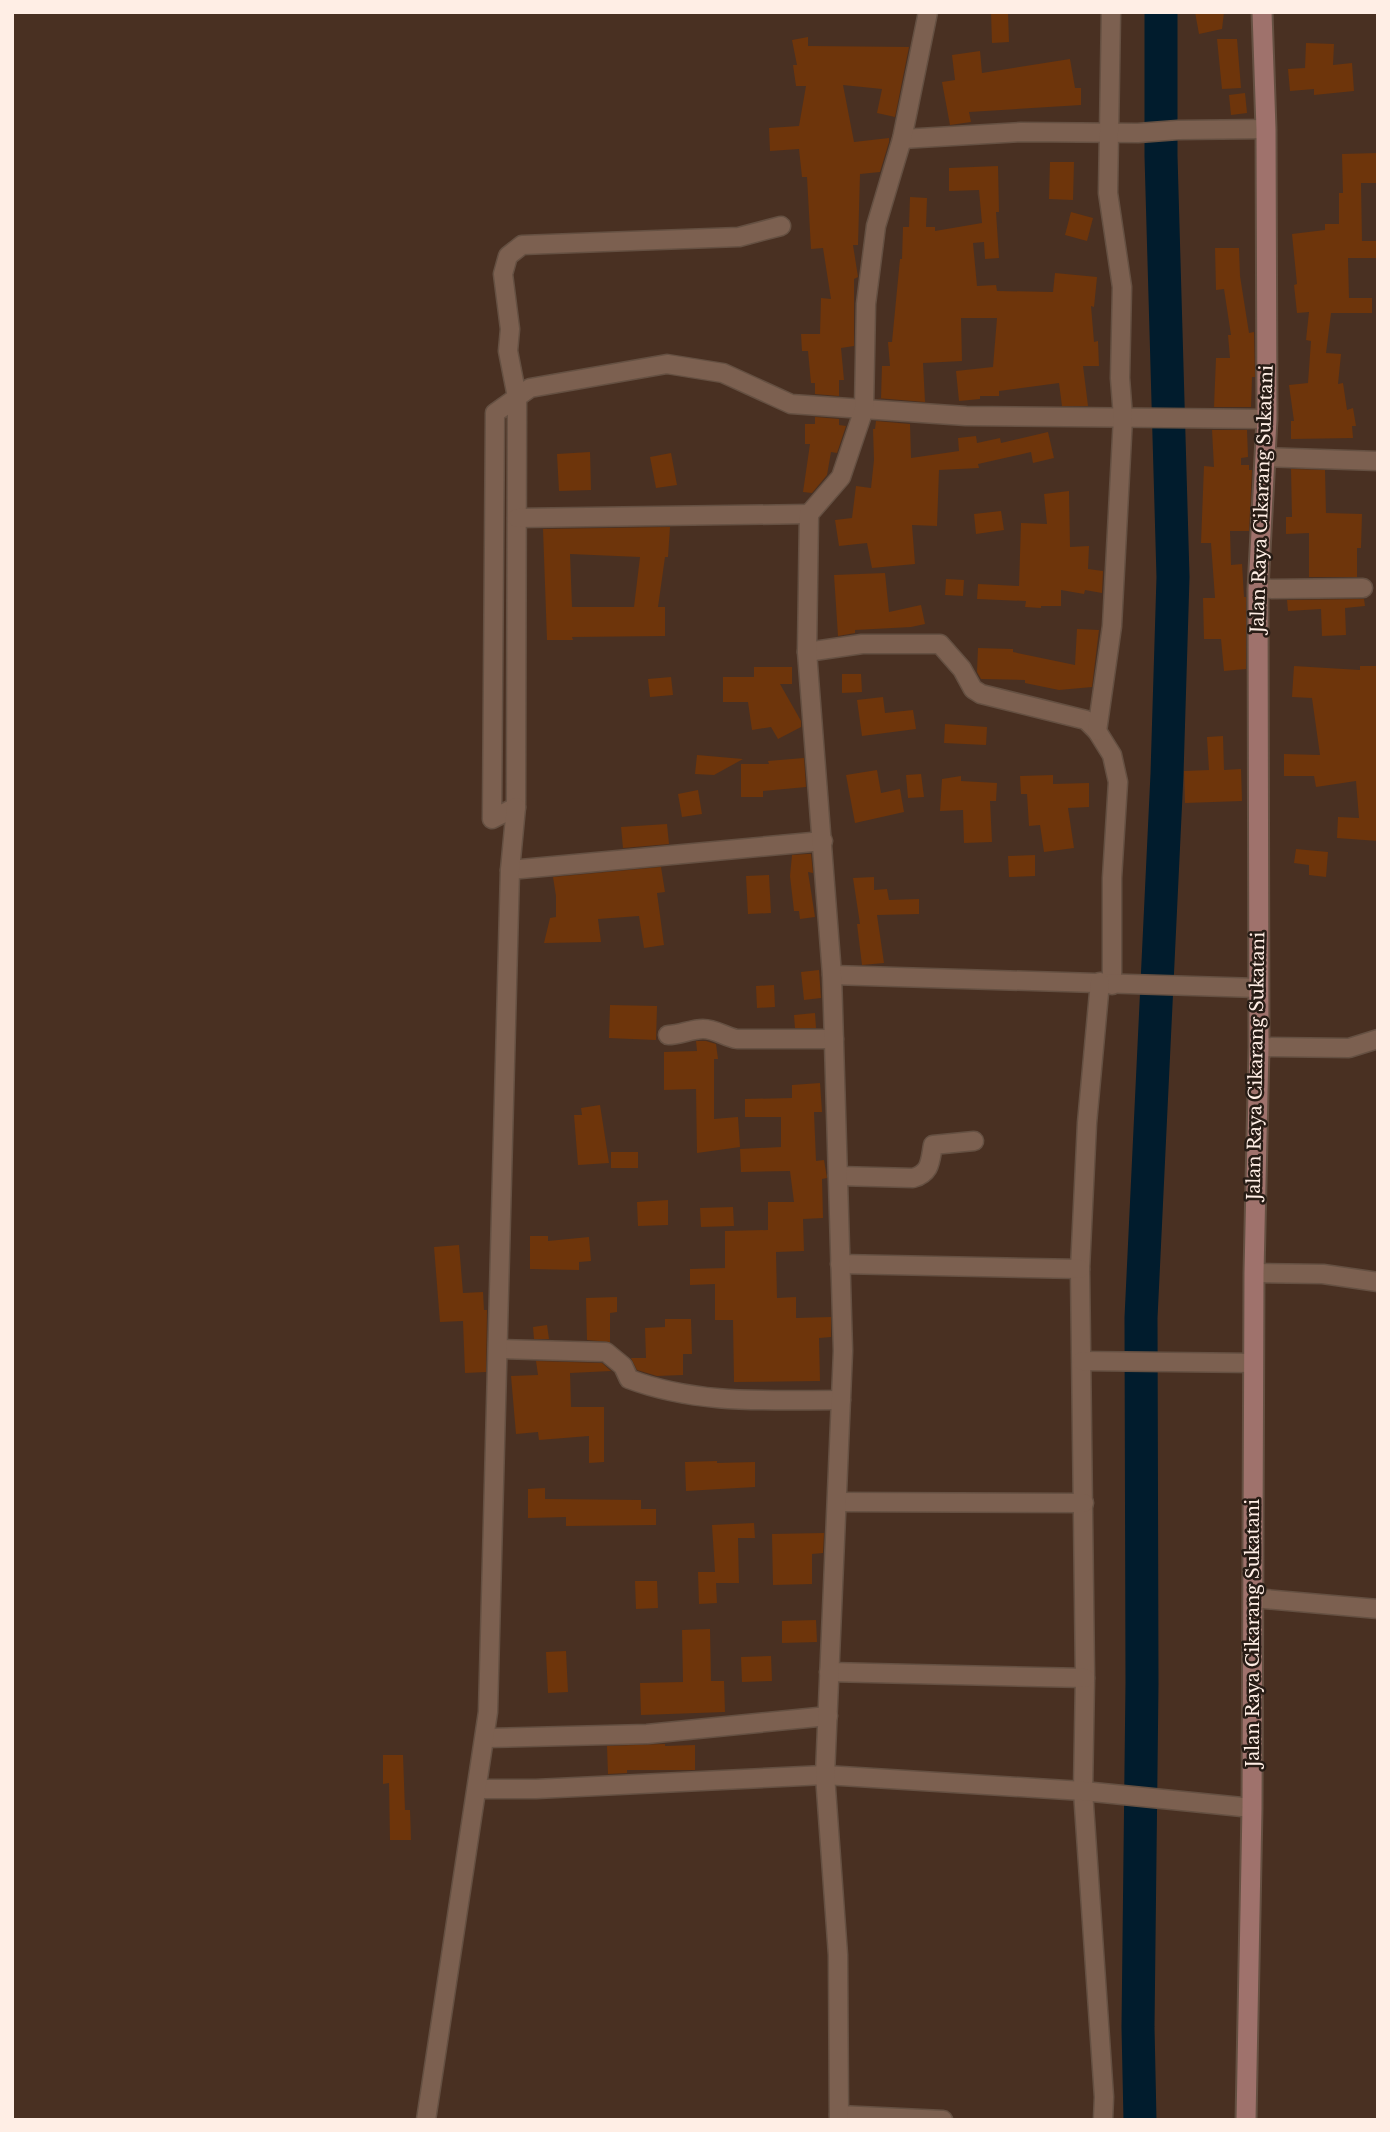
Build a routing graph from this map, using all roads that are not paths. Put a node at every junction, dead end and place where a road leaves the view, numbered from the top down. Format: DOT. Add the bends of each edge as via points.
graph roads {
  1 [pos="928,12"];
  2 [pos="1111,12"];
  3 [pos="1262,12"];
  4 [pos="1266,129"];
  5 [pos="1110,132"];
  6 [pos="902,139"];
  7 [pos="781,226"];
  8 [pos="517,397"];
  9 [pos="864,409"];
  10 [pos="1127,417"];
  11 [pos="1267,419"];
  12 [pos="1266,457"];
  13 [pos="1378,461"];
  14 [pos="808,514"];
  15 [pos="517,519"];
  16 [pos="1363,587"];
  17 [pos="1258,589"];
  18 [pos="807,652"];
  19 [pos="1097,731"];
  20 [pos="516,807"];
  21 [pos="823,841"];
  22 [pos="510,870"];
  23 [pos="832,975"];
  24 [pos="1111,984"];
  25 [pos="1258,988"];
  26 [pos="668,1035"];
  27 [pos="834,1039"];
  28 [pos="1378,1040"];
  29 [pos="1259,1047"];
  30 [pos="974,1141"];
  31 [pos="838,1176"];
  32 [pos="841,1264"];
  33 [pos="1080,1269"];
  34 [pos="1254,1273"];
  35 [pos="1378,1282"];
  36 [pos="499,1349"];
  37 [pos="1088,1360"];
  38 [pos="1254,1363"];
  39 [pos="841,1399"];
  40 [pos="838,1502"];
  41 [pos="1084,1503"];
  42 [pos="1254,1598"];
  43 [pos="1378,1609"];
  44 [pos="829,1672"];
  45 [pos="1085,1678"];
  46 [pos="828,1716"];
  47 [pos="485,1738"];
  48 [pos="825,1775"];
  49 [pos="477,1789"];
  50 [pos="1083,1791"];
  51 [pos="1252,1808"];
  52 [pos="839,2118"];
  53 [pos="426,2120"];
  54 [pos="943,2120"];
  55 [pos="1104,2120"];
  56 [pos="1246,2120"];
  1 -- 6 [label="street"];
  2 -- 5 [label="street"];
  3 -- 4 [label="main road, Jalan Raya Cikarang Sukatani"];
  4 -- 5 [label="street"];
  4 -- 11 [label="main road, Jalan Raya Cikarang Sukatani"];
  5 -- 6 [label="street"];
  5 -- 10 [label="street" via="1108,193 1122,288 1120,378"];
  6 -- 9 [label="street" via="876,226 866,304"];
  7 -- 8 [label="street" via="738,237 522,244 508,256 503,274 508,351"];
  8 -- 9 [label="street" via="530,387 667,364 723,373 791,404"];
  8 -- 15 [label="street"];
  8 -- 20 [label="street" via="495,413 492,819"];
  9 -- 10 [label="street" via="966,416"];
  9 -- 14 [label="street" via="841,478"];
  10 -- 11 [label="street"];
  10 -- 19 [label="street" via="1112,626"];
  11 -- 12 [label="main road, Jalan Raya Cikarang Sukatani"];
  12 -- 13 [label="street"];
  12 -- 17 [label="main road, Jalan Raya Cikarang Sukatani"];
  14 -- 15 [label="street"];
  14 -- 18 [label="street"];
  15 -- 20 [label="street"];
  16 -- 17 [label="street"];
  17 -- 25 [label="main road, Jalan Raya Cikarang Sukatani"];
  18 -- 19 [label="street" via="862,644 940,644 981,694 1086,720"];
  18 -- 21 [label="street"];
  19 -- 24 [label="street" via="1112,755 1118,782"];
  20 -- 22 [label="street"];
  21 -- 22 [label="street"];
  21 -- 23 [label="street"];
  22 -- 36 [label="street"];
  23 -- 24 [label="street"];
  23 -- 27 [label="street"];
  24 -- 25 [label="street"];
  24 -- 33 [label="street" via="1087,1124"];
  25 -- 29 [label="main road, Jalan Raya Cikarang Sukatani"];
  26 -- 27 [label="street" via="702,1029 737,1039"];
  27 -- 31 [label="street"];
  28 -- 29 [label="street" via="1349,1048"];
  29 -- 34 [label="main road, Jalan Raya Cikarang Sukatani"];
  30 -- 31 [label="street" via="933,1145 930,1167 913,1178"];
  31 -- 32 [label="street"];
  32 -- 33 [label="street"];
  32 -- 39 [label="street"];
  33 -- 37 [label="street"];
  34 -- 35 [label="street" via="1323,1274"];
  34 -- 38 [label="main road, Jalan Raya Cikarang Sukatani"];
  36 -- 39 [label="street" via="606,1352 623,1366 629,1379 705,1398"];
  36 -- 47 [label="street"];
  37 -- 38 [label="street"];
  37 -- 41 [label="street"];
  38 -- 42 [label="main road, Jalan Raya Cikarang Sukatani"];
  39 -- 40 [label="street"];
  40 -- 41 [label="street"];
  40 -- 44 [label="street"];
  41 -- 45 [label="street"];
  42 -- 43 [label="street"];
  42 -- 51 [label="main road, Jalan Raya Cikarang Sukatani"];
  44 -- 45 [label="street"];
  44 -- 46 [label="street"];
  45 -- 50 [label="street"];
  46 -- 47 [label="street" via="647,1734"];
  46 -- 48 [label="street"];
  47 -- 49 [label="street"];
  48 -- 49 [label="street"];
  48 -- 50 [label="street"];
  48 -- 52 [label="street" via="838,1955"];
  49 -- 53 [label="street"];
  50 -- 51 [label="street"];
  50 -- 55 [label="street"];
  51 -- 56 [label="main road, Jalan Raya Cikarang Sukatani"];
  52 -- 54 [label="street"];
}
